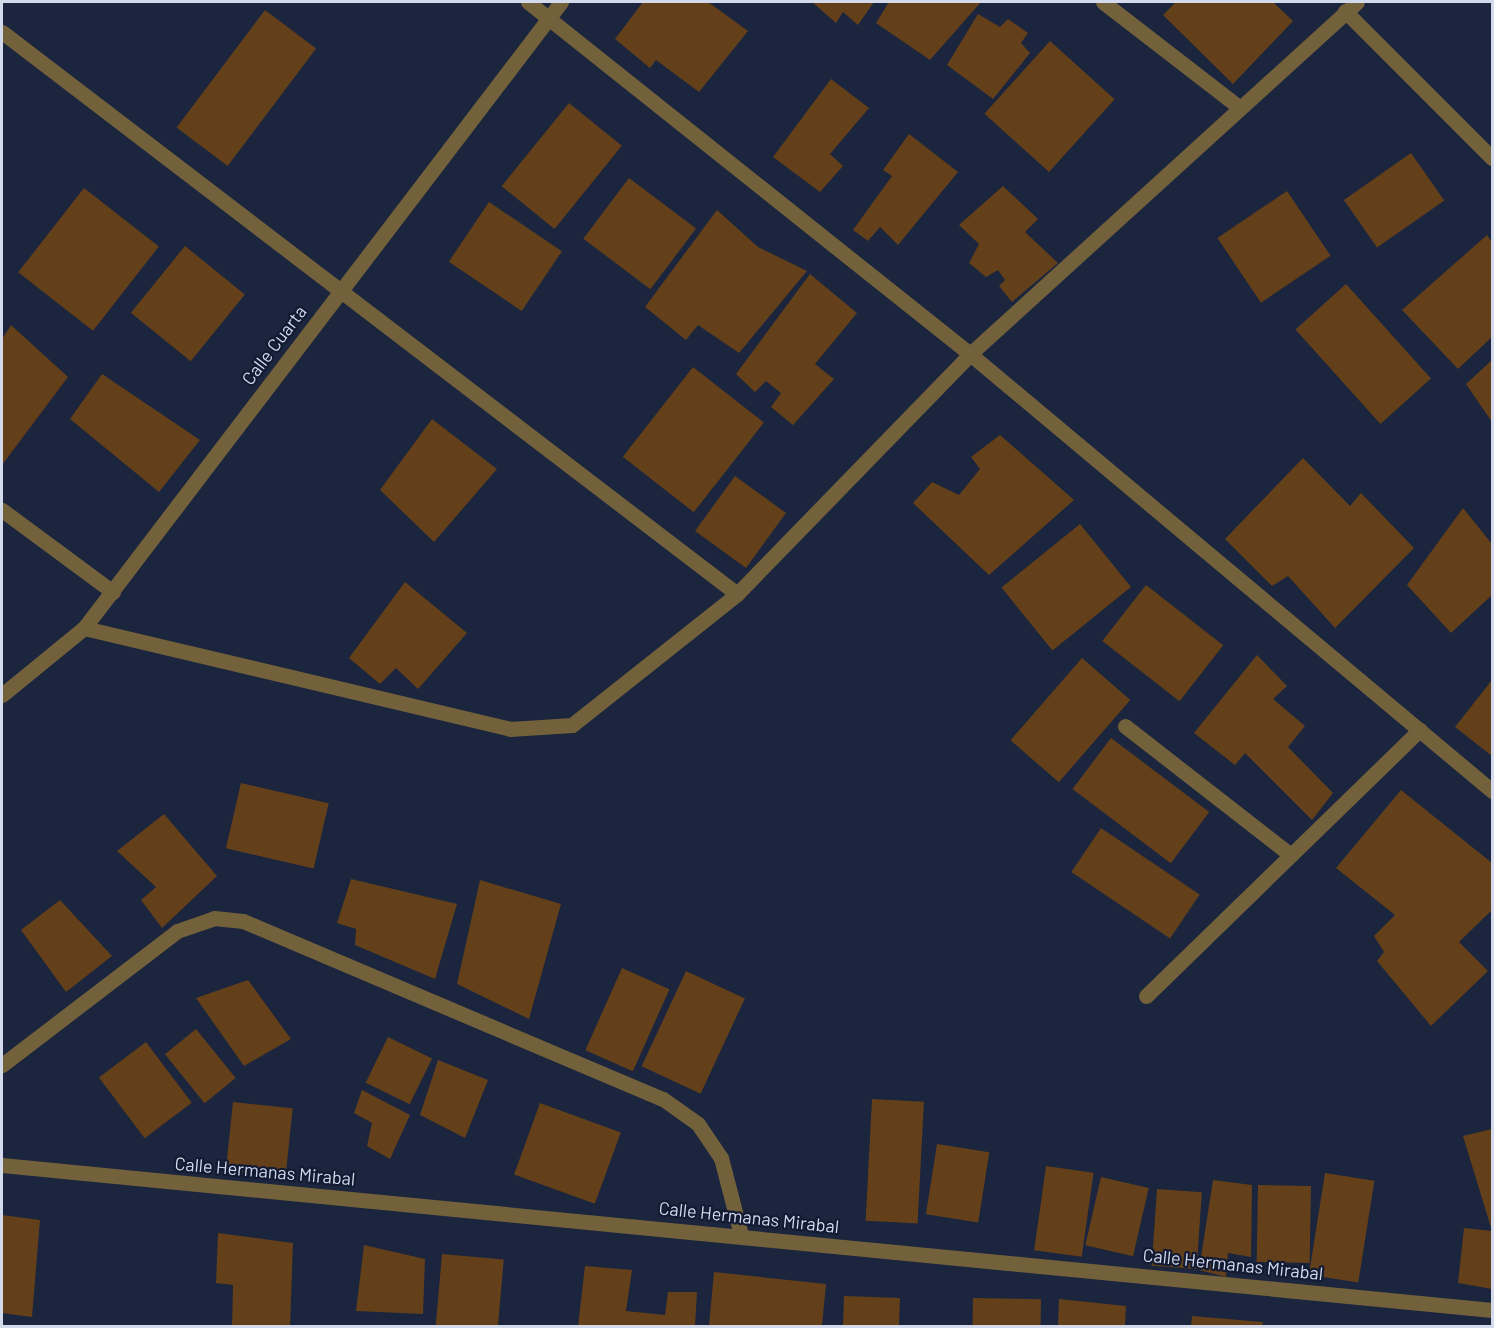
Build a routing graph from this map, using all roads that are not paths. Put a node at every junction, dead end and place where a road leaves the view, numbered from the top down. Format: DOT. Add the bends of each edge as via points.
graph roads {
  1 [pos="528,2"];
  2 [pos="561,2"];
  3 [pos="1103,2"];
  4 [pos="1351,6"];
  5 [pos="549,18"];
  6 [pos="2,32"];
  7 [pos="1239,107"];
  8 [pos="1492,158"];
  9 [pos="337,294"];
  10 [pos="970,354"];
  11 [pos="2,510"];
  12 [pos="113,592"];
  13 [pos="737,594"];
  14 [pos="84,628"];
  15 [pos="2,694"];
  16 [pos="1125,726"];
  17 [pos="1419,730"];
  18 [pos="1492,791"];
  19 [pos="1291,855"];
  20 [pos="1146,996"];
  21 [pos="2,1065"];
  22 [pos="2,1165"];
  23 [pos="741,1235"];
  24 [pos="1492,1310"];
  1 -- 5 [label="street"];
  2 -- 5 [label="street, Calle Cuarta"];
  3 -- 7 [label="street"];
  4 -- 7 [label="street"];
  4 -- 8 [label="street"];
  5 -- 9 [label="street, Calle Cuarta"];
  5 -- 10 [label="street"];
  6 -- 9 [label="street"];
  7 -- 10 [label="street"];
  9 -- 12 [label="street, Calle Cuarta"];
  9 -- 13 [label="street"];
  10 -- 13 [label="street"];
  10 -- 17 [label="street"];
  11 -- 12 [label="street"];
  12 -- 14 [label="street, Calle Cuarta"];
  13 -- 14 [label="street" via="572,725 542,731 510,729"];
  14 -- 15 [label="street, Calle Cuarta"];
  16 -- 19 [label="street"];
  17 -- 18 [label="street"];
  17 -- 19 [label="street"];
  19 -- 20 [label="street"];
  21 -- 23 [label="street" via="177,931 214,918 243,921 663,1099 698,1124 721,1158"];
  22 -- 23 [label="street, Calle Hermanas Mirabal"];
  23 -- 24 [label="street, Calle Hermanas Mirabal"];
}
